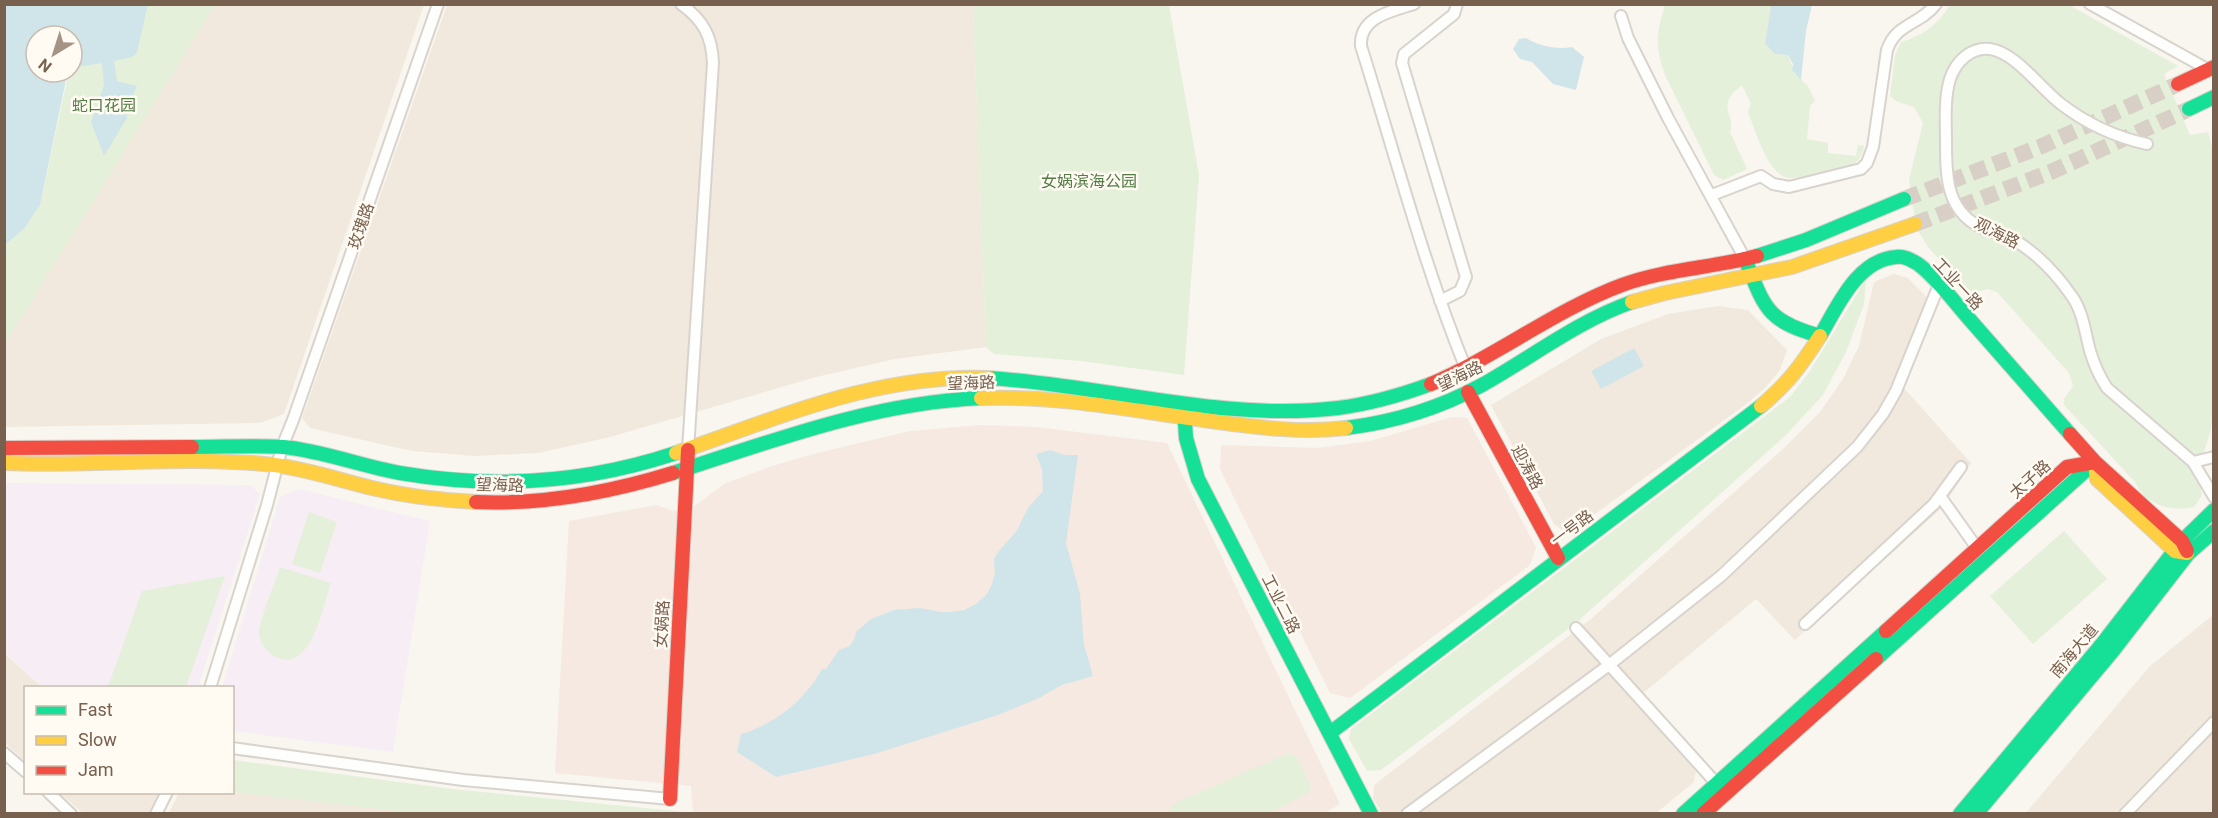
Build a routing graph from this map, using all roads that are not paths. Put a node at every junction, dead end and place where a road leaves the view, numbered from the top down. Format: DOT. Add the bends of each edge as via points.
graph roads {
  1 [pos="438,4"];
  2 [pos="681,4"];
  3 [pos="1414,4"];
  4 [pos="1457,4"];
  5 [pos="1936,4"];
  6 [pos="2091,4"];
  7 [pos="1621,16"];
  8 [pos="2211,68"];
  9 [pos="2178,84"];
  10 [pos="2214,96"];
  11 [pos="2189,109"];
  12 [pos="2147,144"];
  13 [pos="1712,195"];
  14 [pos="1904,199"];
  15 [pos="1915,224"];
  16 [pos="1745,259"];
  17 [pos="1752,276"];
  18 [pos="1939,285"];
  19 [pos="1440,301"];
  20 [pos="1820,336"];
  21 [pos="1466,369"];
  22 [pos="1468,392"];
  23 [pos="1184,402"];
  24 [pos="1184,418"];
  25 [pos="2067,432"];
  26 [pos="282,447"];
  27 [pos="4,448"];
  28 [pos="688,450"];
  29 [pos="2214,457"];
  30 [pos="2094,462"];
  31 [pos="2193,462"];
  32 [pos="4,463"];
  33 [pos="277,466"];
  34 [pos="1961,467"];
  35 [pos="2067,467"];
  36 [pos="687,470"];
  37 [pos="2097,479"];
  38 [pos="2070,484"];
  39 [pos="1940,496"];
  40 [pos="2214,497"];
  41 [pos="2214,510"];
  42 [pos="2214,531"];
  43 [pos="1977,548"];
  44 [pos="2182,549"];
  45 [pos="1558,558"];
  46 [pos="1805,624"];
  47 [pos="1576,628"];
  48 [pos="1609,665"];
  49 [pos="210,686"];
  50 [pos="2214,722"];
  51 [pos="1330,733"];
  52 [pos="234,748"];
  53 [pos="4,753"];
  54 [pos="24,770"];
  55 [pos="1716,783"];
  56 [pos="50,794"];
  57 [pos="166,794"];
  58 [pos="670,799"];
  59 [pos="71,813"];
  60 [pos="156,813"];
  61 [pos="1371,813"];
  62 [pos="1407,813"];
  63 [pos="1683,813"];
  64 [pos="1703,813"];
  65 [pos="1960,813"];
  66 [pos="1976,813"];
  67 [pos="2126,813"];
  1 -- 26 [label="street, 玫瑰路"];
  2 -- 28 [label="street" via="705,28 712,45 713,63"];
  3 -- 19 [label="street" via="1373,20 1362,31 1361,46"];
  4 -- 19 [label="street" via="1454,14 1404,54 1402,63 1466,277 1460,291"];
  5 -- 13 [label="street" via="1920,20 1890,38 1871,155 1861,169 1789,187 1773,184 1761,176"];
  6 -- 8 [label="street"];
  7 -- 13 [label="street" via="1628,39 1668,118"];
  8 -- 9 [label="main road"];
  10 -- 11 [label="main road"];
  12 -- 31 [label="street, 观海路" via="2119,137 2084,120 2046,92 2014,61 1993,49 1979,49 1965,56 1951,77 1946,102 1946,174 1950,194 1962,213 1978,226 2015,240 2054,274 2073,297 2106,388"];
  13 -- 16 [label="street"];
  14 -- 16 [label="main road, 望海路" via="1796,243"];
  15 -- 17 [label="main road, 望海路" via="1816,260"];
  16 -- 17 [label="main road"];
  16 -- 21 [label="main road, 望海路" via="1676,269 1619,286"];
  17 -- 20 [label="main road" via="1767,307 1781,322"];
  17 -- 22 [label="main road, 望海路" via="1687,287 1628,304"];
  18 -- 20 [label="main road, 工业一路" via="1911,260 1894,257 1880,262 1855,281"];
  18 -- 25 [label="main road, 工业一路"];
  18 -- 48 [label="street" via="1896,392 1864,439 1720,576"];
  19 -- 21 [label="street"];
  20 -- 45 [label="main road, 一号路" via="1798,370 1771,398"];
  21 -- 23 [label="main road, 望海路" via="1389,398 1324,410 1264,411"];
  22 -- 24 [label="main road, 望海路" via="1387,421 1325,431 1267,429"];
  22 -- 45 [label="main road, 迎涛路"];
  23 -- 24 [label="main road, 工业二路"];
  23 -- 28 [label="main road, 望海路" via="1036,381 943,378 810,406"];
  24 -- 36 [label="main road, 望海路" via="1047,401 944,400 863,413 788,434"];
  24 -- 51 [label="main road, 工业二路" via="1198,479"];
  25 -- 30 [label="main road, 工业一路"];
  25 -- 35 [label="main road" via="2072,451"];
  26 -- 27 [label="main road, 望海路"];
  26 -- 28 [label="main road, 望海路" via="422,476 496,482 579,477"];
  26 -- 33 [label="street, 玫瑰路"];
  28 -- 36 [label="main road, 女娲路"];
  29 -- 31 [label="street"];
  30 -- 35 [label="main road, 太子路"];
  30 -- 37 [label="main road"];
  30 -- 38 [label="main road, 太子路"];
  30 -- 44 [label="main road, 工业一路"];
  31 -- 40 [label="street, 观海路"];
  32 -- 33 [label="main road, 望海路" via="234,462"];
  33 -- 36 [label="main road, 望海路" via="391,491 496,502 582,496"];
  33 -- 49 [label="street, 玫瑰路"];
  34 -- 39 [label="street"];
  35 -- 43 [label="main road, 太子路"];
  36 -- 58 [label="main road, 女娲路"];
  37 -- 38 [label="main road"];
  37 -- 44 [label="main road"];
  38 -- 64 [label="main road, 太子路"];
  39 -- 43 [label="street"];
  39 -- 46 [label="street"];
  41 -- 44 [label="main road, 南海大道"];
  42 -- 44 [label="main road, 南海大道"];
  43 -- 55 [label="main road, 太子路"];
  44 -- 65 [label="main road, 南海大道"];
  44 -- 66 [label="main road, 南海大道" via="2112,652"];
  45 -- 51 [label="main road, 一号路"];
  47 -- 48 [label="street"];
  48 -- 55 [label="street"];
  48 -- 62 [label="street"];
  50 -- 67 [label="street"];
  51 -- 61 [label="main road, 工业二路"];
  52 -- 58 [label="street" via="463,780"];
  53 -- 54 [label="street"];
  55 -- 63 [label="main road, 太子路"];
  56 -- 59 [label="street"];
  57 -- 60 [label="street"];
}
